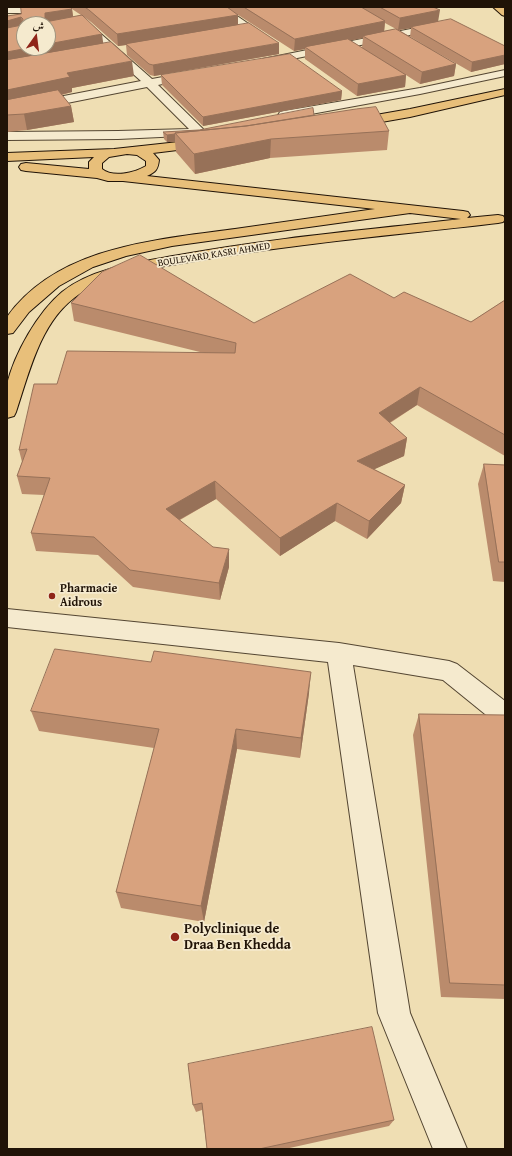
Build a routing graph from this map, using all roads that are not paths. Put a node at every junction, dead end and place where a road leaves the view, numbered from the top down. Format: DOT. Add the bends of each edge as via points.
graph roads {
  1 [pos="218,7"];
  2 [pos="498,7"];
  3 [pos="38,9"];
  4 [pos="7,10"];
  5 [pos="58,10"];
  6 [pos="505,13"];
  7 [pos="70,14"];
  8 [pos="438,17"];
  9 [pos="86,25"];
  10 [pos="71,28"];
  11 [pos="386,28"];
  12 [pos="251,29"];
  13 [pos="236,32"];
  14 [pos="399,36"];
  15 [pos="412,44"];
  16 [pos="348,45"];
  17 [pos="130,49"];
  18 [pos="114,52"];
  19 [pos="361,54"];
  20 [pos="99,55"];
  21 [pos="292,57"];
  22 [pos="254,63"];
  23 [pos="304,66"];
  24 [pos="458,71"];
  25 [pos="505,72"];
  26 [pos="202,73"];
  27 [pos="471,79"];
  28 [pos="149,82"];
  29 [pos="407,82"];
  30 [pos="420,91"];
  31 [pos="505,92"];
  32 [pos="341,93"];
  33 [pos="354,102"];
  34 [pos="7,111"];
  35 [pos="269,118"];
  36 [pos="340,125"];
  37 [pos="214,129"];
  38 [pos="199,132"];
  39 [pos="7,136"];
  40 [pos="134,151"];
  41 [pos="113,152"];
  42 [pos="7,157"];
  43 [pos="161,164"];
  44 [pos="7,166"];
  45 [pos="102,174"];
  46 [pos="124,177"];
  47 [pos="185,185"];
  48 [pos="296,197"];
  49 [pos="410,209"];
  50 [pos="502,220"];
  51 [pos="319,221"];
  52 [pos="330,237"];
  53 [pos="7,329"];
  54 [pos="7,412"];
  55 [pos="7,618"];
  56 [pos="339,653"];
  57 [pos="505,715"];
  58 [pos="450,1149"];
  1 -- 12 [label="street"];
  2 -- 6 [label="main road"];
  3 -- 4 [label="street"];
  3 -- 5 [label="street"];
  7 -- 9 [label="street"];
  8 -- 14 [label="street" via="451,24"];
  9 -- 10 [label="street"];
  9 -- 18 [label="street"];
  11 -- 14 [label="street"];
  12 -- 13 [label="street"];
  12 -- 21 [label="street"];
  14 -- 15 [label="street"];
  14 -- 16 [label="street"];
  16 -- 19 [label="street"];
  16 -- 21 [label="street"];
  17 -- 18 [label="street"];
  18 -- 20 [label="street"];
  18 -- 28 [label="street"];
  21 -- 22 [label="street"];
  21 -- 23 [label="street"];
  24 -- 27 [label="street"];
  25 -- 27 [label="street"];
  26 -- 28 [label="street"];
  27 -- 30 [label="street"];
  28 -- 34 [label="street"];
  28 -- 38 [label="street"];
  29 -- 30 [label="street"];
  30 -- 33 [label="street"];
  31 -- 36 [label="main road" via="410,114"];
  32 -- 33 [label="street"];
  33 -- 35 [label="street"];
  37 -- 38 [label="street"];
  38 -- 39 [label="street"];
  40 -- 41 [label="main road"];
  40 -- 43 [label="main road" via="147,154"];
  40 -- 43 [label="main road" via="216,145"];
  41 -- 42 [label="main road"];
  41 -- 45 [label="main road" via="105,154 95,162 94,166"];
  43 -- 46 [label="main road" via="133,176"];
  43 -- 47 [label="main road"];
  44 -- 45 [label="main road"];
  45 -- 46 [label="main road"];
  46 -- 47 [label="main road"];
  47 -- 48 [label="main road"];
  48 -- 49 [label="main road"];
  48 -- 51 [label="main road" via="312,209"];
  49 -- 50 [label="main road"];
  49 -- 51 [label="main road, BOULEVARD KASRI AHMED"];
  50 -- 52 [label="main road, BOULEVARD KASRI AHMED"];
  51 -- 52 [label="main road"];
  51 -- 53 [label="main road, BOULEVARD KASRI AHMED" via="164,244 89,263 59,278 36,295"];
  52 -- 54 [label="main road, BOULEVARD KASRI AHMED" via="181,259 103,277 83,286 57,305 46,320 24,363"];
  55 -- 56 [label="street"];
  56 -- 57 [label="street" via="449,671"];
  56 -- 58 [label="street" via="394,1013"];
}
